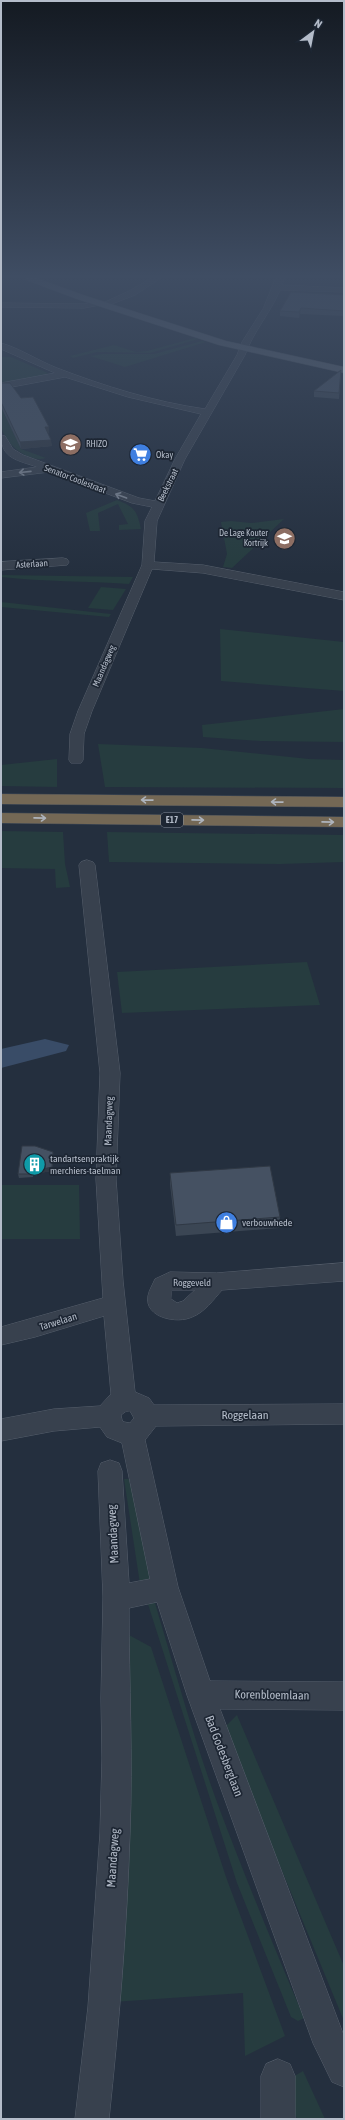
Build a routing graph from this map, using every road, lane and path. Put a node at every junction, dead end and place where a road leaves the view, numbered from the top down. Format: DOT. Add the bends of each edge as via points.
graph roads {
  1 [pos="50,377"];
  2 [pos="76,377"];
  3 [pos="228,377"];
  4 [pos="1,386"];
  5 [pos="207,412"];
  6 [pos="1,438"];
  7 [pos="49,469"];
  8 [pos="1,475"];
  9 [pos="158,505"];
  10 [pos="63,562"];
  11 [pos="1,566"];
  12 [pos="146,570"];
  13 [pos="344,596"];
  14 [pos="76,760"];
  15 [pos="1,799"];
  16 [pos="344,802"];
  17 [pos="1,818"];
  18 [pos="344,822"];
  19 [pos="87,865"];
  20 [pos="344,1272"];
  21 [pos="216,1282"];
  22 [pos="114,1304"];
  23 [pos="1,1336"];
  24 [pos="116,1409"];
  25 [pos="344,1414"];
  26 [pos="139,1425"];
  27 [pos="1,1430"];
  28 [pos="110,1471"];
  29 [pos="165,1587"];
  30 [pos="116,1597"];
  31 [pos="201,1695"];
  32 [pos="344,1696"];
  33 [pos="344,2070"];
  34 [pos="278,2076"];
  35 [pos="92,2119"];
  36 [pos="278,2119"];
  1 -- 4 [label="street"];
  2 -- 5 [label="street" via="146,398"];
  3 -- 5 [label="street, Beekstraat"];
  5 -- 9 [label="street, Beekstraat"];
  6 -- 7 [label="street, Senator Coolestraat" via="9,451"];
  7 -- 8 [label="street, one-way"];
  9 -- 7 [label="street, Senator Coolestraat, one-way" via="136,501"];
  9 -- 12 [label="street, Beekstraat" via="150,524"];
  10 -- 11 [label="street, Asterlaan"];
  12 -- 13 [label="street" via="203,569"];
  12 -- 14 [label="street, Maandagweg" via="85,712 77,734"];
  16 -- 15 [label="highway, E17, one-way"];
  17 -- 18 [label="highway, E17, one-way"];
  19 -- 22 [label="street, Maandagweg" via="110,1074 106,1179"];
  20 -- 21 [label="street, Roggeveld"];
  22 -- 23 [label="street, Tarwelaan"];
  22 -- 24 [label="street, Maandagweg"];
  24 -- 26 [label="street" via="137,1403 142,1406"];
  24 -- 26 [label="street, Roggelaan" via="108,1421 115,1430 120,1433"];
  24 -- 27 [label="street"];
  25 -- 26 [label="street, Roggelaan"];
  26 -- 29 [label="street, Bad Godesberglaan" via="142,1486"];
  28 -- 30 [label="street, Maandagweg"];
  29 -- 30 [label="street" via="141,1594"];
  29 -- 31 [label="street, Bad Godesberglaan"];
  30 -- 35 [label="street, Maandagweg" via="115,1832 104,2007"];
  31 -- 32 [label="street, Korenbloemlaan"];
  31 -- 33 [label="street, Bad Godesberglaan" via="330,2044"];
  34 -- 36 [label="street"];
}
